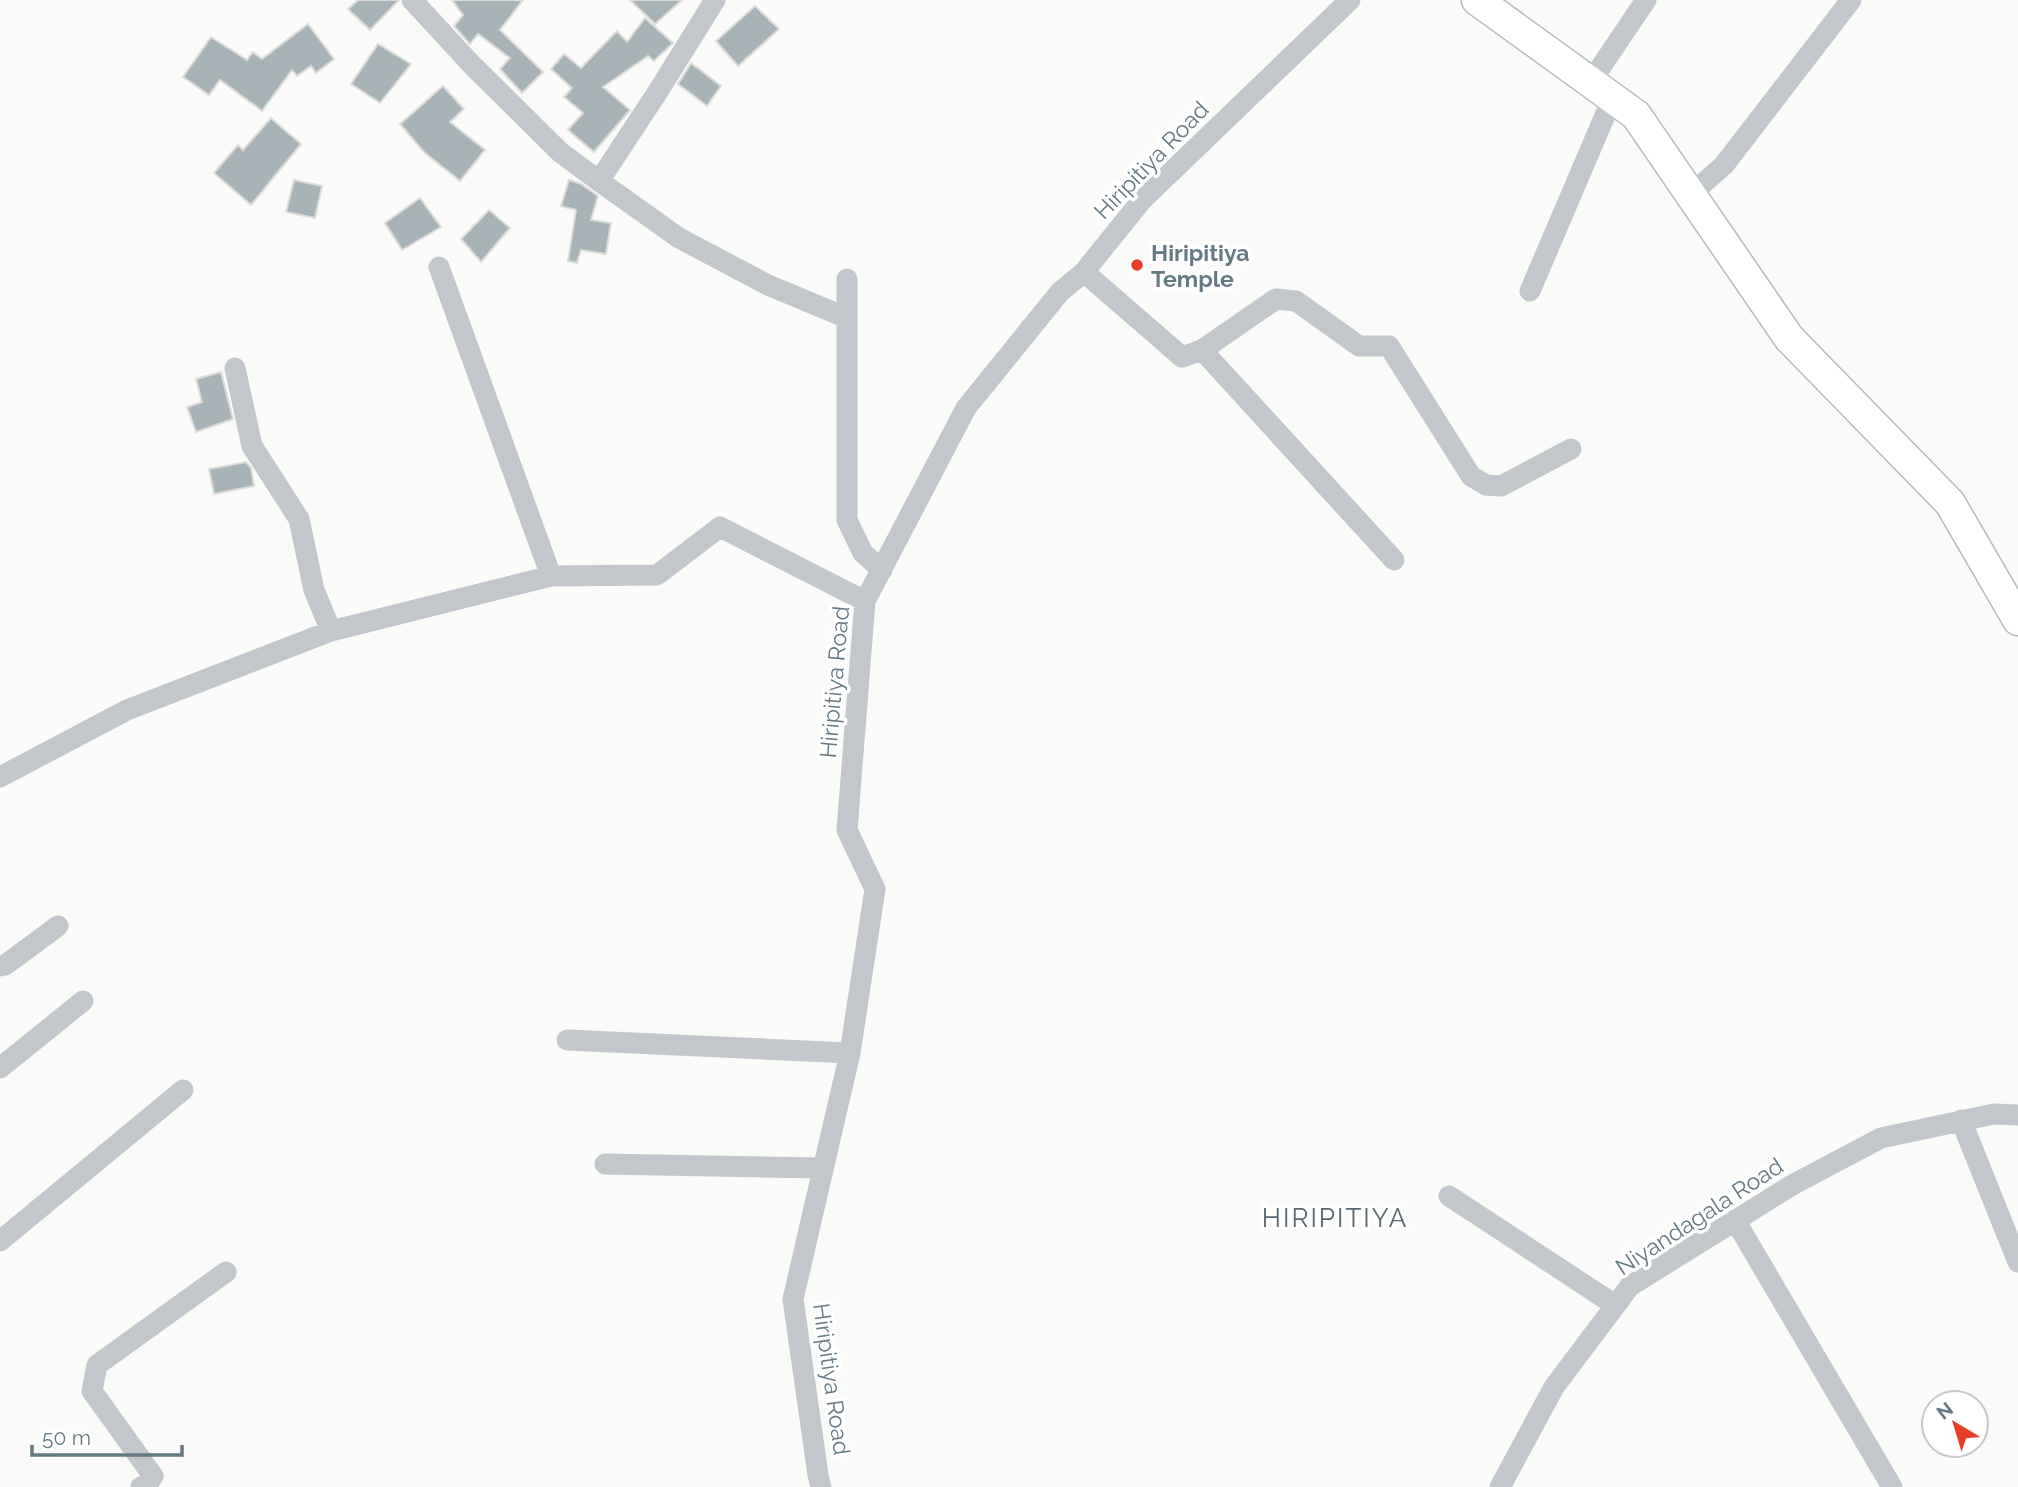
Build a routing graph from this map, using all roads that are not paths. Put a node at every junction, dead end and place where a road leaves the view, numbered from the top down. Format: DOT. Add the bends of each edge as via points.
graph roads {
  1 [pos="412,0"];
  2 [pos="715,0"];
  3 [pos="1350,0"];
  4 [pos="1477,0"];
  5 [pos="1646,0"];
  6 [pos="1851,0"];
  7 [pos="1601,91"];
  8 [pos="599,181"];
  9 [pos="1690,195"];
  10 [pos="439,267"];
  11 [pos="1084,272"];
  12 [pos="847,279"];
  13 [pos="1530,291"];
  14 [pos="847,318"];
  15 [pos="1202,350"];
  16 [pos="235,368"];
  17 [pos="1571,449"];
  18 [pos="1394,560"];
  19 [pos="882,570"];
  20 [pos="551,576"];
  21 [pos="865,601"];
  22 [pos="2018,620"];
  23 [pos="331,631"];
  24 [pos="0,777"];
  25 [pos="58,926"];
  26 [pos="0,966"];
  27 [pos="83,1001"];
  28 [pos="567,1040"];
  29 [pos="850,1053"];
  30 [pos="0,1068"];
  31 [pos="183,1090"];
  32 [pos="2018,1115"];
  33 [pos="1961,1121"];
  34 [pos="605,1164"];
  35 [pos="823,1168"];
  36 [pos="1449,1196"];
  37 [pos="1735,1220"];
  38 [pos="0,1241"];
  39 [pos="2018,1262"];
  40 [pos="226,1272"];
  41 [pos="1615,1305"];
  42 [pos="141,1487"];
  43 [pos="821,1487"];
  44 [pos="1500,1487"];
  45 [pos="1892,1487"];
  1 -- 8 [label="street" via="560,152"];
  2 -- 8 [label="street"];
  3 -- 11 [label="street, Hiripitiya Road" via="1142,200"];
  4 -- 7 [label="street"];
  5 -- 7 [label="street"];
  6 -- 9 [label="street" via="1724,165"];
  7 -- 9 [label="street" via="1636,115"];
  7 -- 13 [label="street"];
  8 -- 14 [label="street" via="678,238 768,285"];
  9 -- 22 [label="street" via="1789,338 1950,503"];
  10 -- 20 [label="street"];
  11 -- 15 [label="street" via="1182,357"];
  11 -- 19 [label="street, Hiripitiya Road" via="1060,292 967,408"];
  12 -- 14 [label="street"];
  14 -- 19 [label="street" via="847,520 863,553"];
  15 -- 17 [label="street" via="1276,299 1296,301 1359,346 1389,346 1471,476 1486,485 1501,486"];
  15 -- 18 [label="street"];
  16 -- 23 [label="street" via="252,446 299,519 314,590"];
  19 -- 21 [label="street, Hiripitiya Road"];
  20 -- 21 [label="street" via="657,575 720,527"];
  20 -- 23 [label="street"];
  21 -- 29 [label="street, Hiripitiya Road" via="847,830 875,889"];
  23 -- 24 [label="street" via="127,710"];
  25 -- 26 [label="street"];
  27 -- 30 [label="street"];
  28 -- 29 [label="street"];
  29 -- 35 [label="street, Hiripitiya Road"];
  31 -- 38 [label="street"];
  32 -- 33 [label="street, Niyandagala Road" via="1994,1114"];
  33 -- 37 [label="street, Niyandagala Road" via="1881,1138"];
  33 -- 39 [label="street"];
  34 -- 35 [label="street"];
  35 -- 43 [label="street, Hiripitiya Road" via="793,1299"];
  36 -- 41 [label="street"];
  37 -- 41 [label="street, Niyandagala Road" via="1630,1286"];
  37 -- 45 [label="street"];
  40 -- 42 [label="street" via="97,1365 92,1391 153,1476"];
  41 -- 44 [label="street, Niyandagala Road" via="1554,1387"];
}
